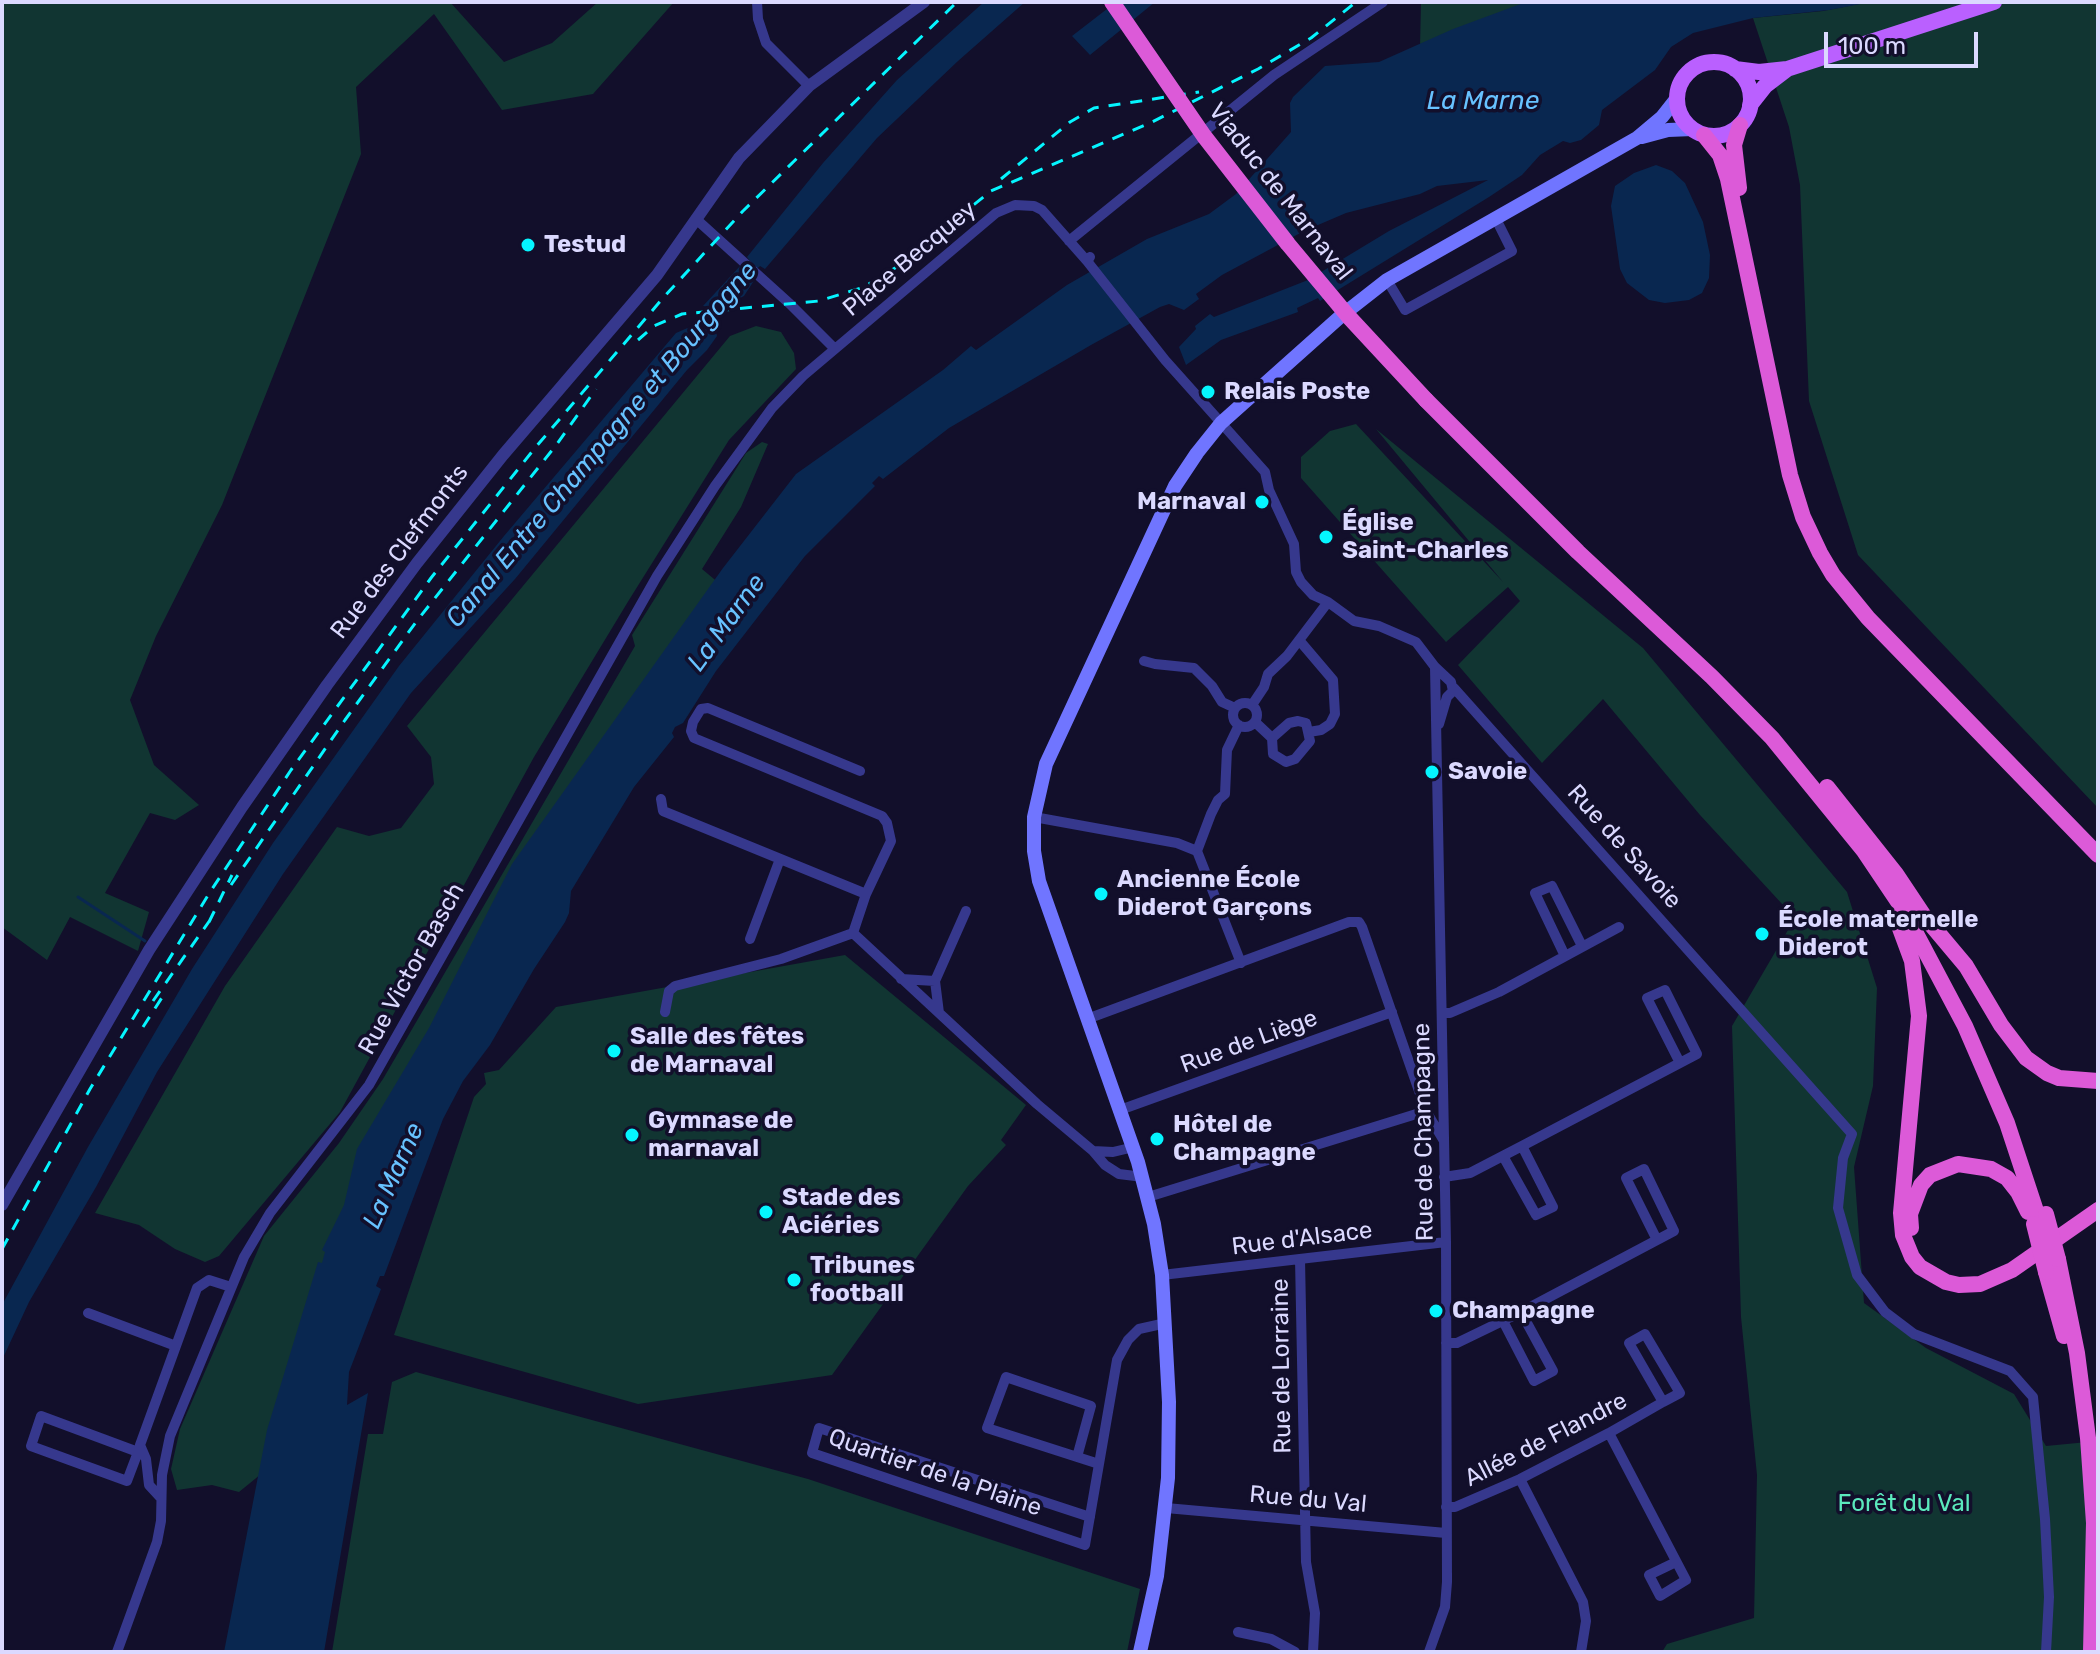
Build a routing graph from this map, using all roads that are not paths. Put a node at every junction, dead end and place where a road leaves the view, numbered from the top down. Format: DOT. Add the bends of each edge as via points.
graph roads {
  1 [pos="757,2"];
  2 [pos="924,2"];
  3 [pos="1112,2"];
  4 [pos="1383,2"];
  5 [pos="1994,2"];
  6 [pos="1735,69"];
  7 [pos="1787,69"];
  8 [pos="809,86"];
  9 [pos="1677,98"];
  10 [pos="1750,105"];
  11 [pos="1740,125"];
  12 [pos="1698,132"];
  13 [pos="1637,138"];
  14 [pos="1495,217"];
  15 [pos="696,219"];
  16 [pos="1069,241"];
  17 [pos="1387,280"];
  18 [pos="834,348"];
  19 [pos="1221,423"];
  20 [pos="1328,602"];
  21 [pos="1299,640"];
  22 [pos="1144,661"];
  23 [pos="1445,690"];
  24 [pos="1252,705"];
  25 [pos="1235,708"];
  26 [pos="1255,722"];
  27 [pos="1239,725"];
  28 [pos="1309,732"];
  29 [pos="1272,738"];
  30 [pos="860,771"];
  31 [pos="2024,781"];
  32 [pos="1818,784"];
  33 [pos="661,799"];
  34 [pos="1034,817"];
  35 [pos="2098,843"];
  36 [pos="1197,851"];
  37 [pos="2098,855"];
  38 [pos="780,859"];
  39 [pos="2098,865"];
  40 [pos="866,894"];
  41 [pos="966,911"];
  42 [pos="1619,927"];
  43 [pos="853,933"];
  44 [pos="750,939"];
  45 [pos="1582,946"];
  46 [pos="1565,956"];
  47 [pos="1241,963"];
  48 [pos="901,979"];
  49 [pos="935,981"];
  50 [pos="665,1012"];
  51 [pos="1392,1012"];
  52 [pos="939,1013"];
  53 [pos="1442,1013"];
  54 [pos="1087,1019"];
  55 [pos="1680,1063"];
  56 [pos="2098,1081"];
  57 [pos="1120,1110"];
  58 [pos="1426,1111"];
  59 [pos="1445,1142"];
  60 [pos="1522,1146"];
  61 [pos="1134,1147"];
  62 [pos="1093,1151"];
  63 [pos="1503,1156"];
  64 [pos="1143,1177"];
  65 [pos="1444,1177"];
  66 [pos="1148,1197"];
  67 [pos="2098,1201"];
  68 [pos="2,1205"];
  69 [pos="2098,1210"];
  70 [pos="2039,1219"];
  71 [pos="1657,1240"];
  72 [pos="1446,1242"];
  73 [pos="1300,1259"];
  74 [pos="2052,1266"];
  75 [pos="1162,1275"];
  76 [pos="231,1287"];
  77 [pos="1521,1312"];
  78 [pos="88,1313"];
  79 [pos="1503,1321"];
  80 [pos="1166,1323"];
  81 [pos="1446,1343"];
  82 [pos="176,1346"];
  83 [pos="1663,1402"];
  84 [pos="1609,1433"];
  85 [pos="139,1448"];
  86 [pos="1077,1457"];
  87 [pos="1099,1464"];
  88 [pos="1520,1479"];
  89 [pos="161,1498"];
  90 [pos="1446,1507"];
  91 [pos="1166,1508"];
  92 [pos="1090,1517"];
  93 [pos="1305,1520"];
  94 [pos="1446,1533"];
  95 [pos="2098,1544"];
  96 [pos="1676,1562"];
  97 [pos="2094,1588"];
  98 [pos="1238,1632"];
  99 [pos="117,1652"];
  100 [pos="1140,1652"];
  101 [pos="1295,1652"];
  102 [pos="1313,1652"];
  103 [pos="1429,1652"];
  104 [pos="1581,1652"];
  105 [pos="2046,1652"];
  106 [pos="2082,1652"];
  107 [pos="2091,1652"];
  1 -- 8 [label="street" via="760,29 770,49"];
  2 -- 8 [label="street, Rue des Clefmonts"];
  3 -- 32 [label="highway, Viaduc de Marnaval, bridge" via="1204,136 1348,316 1533,506 1717,669"];
  4 -- 16 [label="street" via="1274,75"];
  5 -- 7 [label="main road"];
  6 -- 7 [label="main road"];
  6 -- 9 [label="main road" via="1719,63 1694,68 1682,81"];
  6 -- 10 [label="main road" via="1746,81"];
  7 -- 10 [label="main road"];
  8 -- 15 [label="street, Rue des Clefmonts" via="739,158"];
  9 -- 12 [label="main road" via="1681,116"];
  9 -- 13 [label="main road"];
  10 -- 11 [label="main road"];
  11 -- 12 [label="main road" via="1727,134"];
  11 -- 35 [label="highway" via="1734,157 1739,188 1797,473 1824,545 1873,614"];
  12 -- 13 [label="main road" via="1668,130"];
  12 -- 31 [label="highway" via="1720,155 1736,208 1790,475 1809,532 1833,575 1868,618"];
  13 -- 14 [label="main road"];
  14 -- 17 [label="main road"];
  14 -- 17 [label="street" via="1512,251 1405,310"];
  15 -- 18 [label="street"];
  15 -- 68 [label="street, Rue des Clefmonts" via="657,275 455,515 327,685 149,950"];
  16 -- 18 [label="street, Place Becquey" via="1042,210 1022,204 1006,208"];
  16 -- 19 [label="street, Place Becquey"];
  17 -- 19 [label="main road"];
  18 -- 76 [label="street, Rue Victor Basch" via="772,408 689,525 375,1075 259,1230"];
  19 -- 20 [label="street, Rue de Savoie" via="1265,472 1294,544 1301,582"];
  19 -- 34 [label="main road" via="1186,468 1160,517 1054,744"];
  20 -- 21 [label="street"];
  20 -- 23 [label="street, Rue de Savoie" via="1354,621 1416,642"];
  21 -- 24 [label="street" via="1268,674"];
  21 -- 28 [label="street" via="1333,680 1335,714 1330,724"];
  22 -- 25 [label="street" via="1194,668 1222,702"];
  23 -- 53 [label="street, Rue de Champagne" via="1437,730"];
  23 -- 105 [label="street, Rue de Savoie" via="1468,702 1852,1134 1843,1158 1838,1208 1857,1275 1885,1312 1914,1334 2010,1371 2033,1397 2049,1597"];
  24 -- 25 [label="street"];
  24 -- 26 [label="street"];
  25 -- 27 [label="street"];
  26 -- 27 [label="street"];
  26 -- 29 [label="street"];
  27 -- 36 [label="street" via="1227,750 1225,794"];
  28 -- 29 [label="street" via="1306,723 1298,721"];
  28 -- 29 [label="street" via="1304,749 1286,762 1273,754"];
  30 -- 40 [label="street" via="708,708 701,709 693,722 694,738 882,816 891,841"];
  31 -- 37 [label="highway"];
  31 -- 39 [label="highway"];
  32 -- 56 [label="highway" via="1966,966 2026,1058 2059,1078"];
  32 -- 69 [label="highway" via="1884,891 1912,961 1919,1016 1901,1213 1912,1257 1946,1282 1980,1284 2012,1270"];
  32 -- 70 [label="highway" via="1849,815 1949,974 2014,1116"];
  33 -- 38 [label="street" via="663,811"];
  34 -- 36 [label="street"];
  34 -- 54 [label="main road" via="1039,881"];
  36 -- 47 [label="street"];
  38 -- 40 [label="street"];
  38 -- 44 [label="street"];
  40 -- 43 [label="street"];
  41 -- 49 [label="street"];
  42 -- 45 [label="street"];
  43 -- 48 [label="street"];
  43 -- 50 [label="street" via="781,959 675,986"];
  45 -- 46 [label="street"];
  45 -- 46 [label="street" via="1552,886 1535,893"];
  46 -- 53 [label="street" via="1499,992"];
  47 -- 51 [label="street" via="1359,922"];
  47 -- 54 [label="street"];
  48 -- 49 [label="street"];
  48 -- 52 [label="street"];
  49 -- 52 [label="street"];
  51 -- 57 [label="street, Rue de Liège"];
  51 -- 58 [label="street"];
  52 -- 62 [label="street"];
  53 -- 59 [label="street, Rue de Champagne"];
  54 -- 57 [label="main road"];
  55 -- 55 [label="street" via="1647,998 1665,990 1697,1054"];
  55 -- 60 [label="street"];
  57 -- 61 [label="main road"];
  58 -- 59 [label="street"];
  58 -- 66 [label="street"];
  59 -- 65 [label="street, Rue de Champagne"];
  60 -- 63 [label="street"];
  60 -- 63 [label="street" via="1553,1207 1536,1215"];
  61 -- 62 [label="street"];
  61 -- 64 [label="main road"];
  62 -- 64 [label="street" via="1111,1171"];
  63 -- 65 [label="street" via="1470,1173"];
  64 -- 66 [label="main road"];
  65 -- 72 [label="street, Rue de Champagne"];
  66 -- 75 [label="main road"];
  67 -- 70 [label="highway" via="2005,1265 1975,1276 1942,1272 1926,1260 1914,1243 1910,1214 1930,1175 1951,1165 1975,1164 2007,1178"];
  70 -- 74 [label="highway, bridge"];
  71 -- 71 [label="street" via="1674,1231 1644,1169 1626,1178"];
  71 -- 77 [label="street"];
  72 -- 73 [label="street, Rue d'Alsace"];
  72 -- 81 [label="street, Rue de Champagne"];
  73 -- 75 [label="street, Rue d'Alsace"];
  73 -- 93 [label="street, Rue de Lorraine"];
  74 -- 97 [label="highway" via="2084,1394"];
  74 -- 106 [label="highway" via="2080,1442"];
  75 -- 80 [label="main road"];
  76 -- 82 [label="street" via="209,1280 197,1288"];
  76 -- 89 [label="street, Rue Victor Basch" via="170,1436"];
  77 -- 79 [label="street"];
  77 -- 79 [label="street" via="1553,1371 1534,1381"];
  78 -- 82 [label="street"];
  79 -- 81 [label="street"];
  80 -- 87 [label="street" via="1139,1329 1117,1360"];
  80 -- 91 [label="main road"];
  81 -- 90 [label="street, Rue de Champagne"];
  82 -- 85 [label="street"];
  83 -- 83 [label="street, Allée de Flandre" via="1629,1343 1645,1334 1680,1393"];
  83 -- 84 [label="street, Allée de Flandre"];
  84 -- 88 [label="street, Allée de Flandre"];
  84 -- 96 [label="street"];
  85 -- 85 [label="street" via="41,1416 31,1446 127,1481"];
  85 -- 89 [label="street" via="149,1485"];
  86 -- 86 [label="street" via="1091,1406 1006,1377 987,1428"];
  86 -- 87 [label="street"];
  87 -- 92 [label="street"];
  88 -- 90 [label="street, Allée de Flandre"];
  88 -- 104 [label="street" via="1583,1602"];
  89 -- 99 [label="street, Rue Victor Basch" via="157,1542"];
  90 -- 94 [label="street, Rue de Champagne"];
  91 -- 93 [label="street, Rue du Val"];
  91 -- 100 [label="main road"];
  92 -- 92 [label="street, Quartier de la Plaine" via="819,1428 812,1453 1085,1545"];
  93 -- 94 [label="street, Rue du Val"];
  93 -- 102 [label="street, Rue de Lorraine" via="1315,1613"];
  94 -- 103 [label="street, Rue de Champagne" via="1445,1607"];
  95 -- 97 [label="highway"];
  97 -- 107 [label="highway"];
  98 -- 101 [label="street" via="1271,1639"];
}
